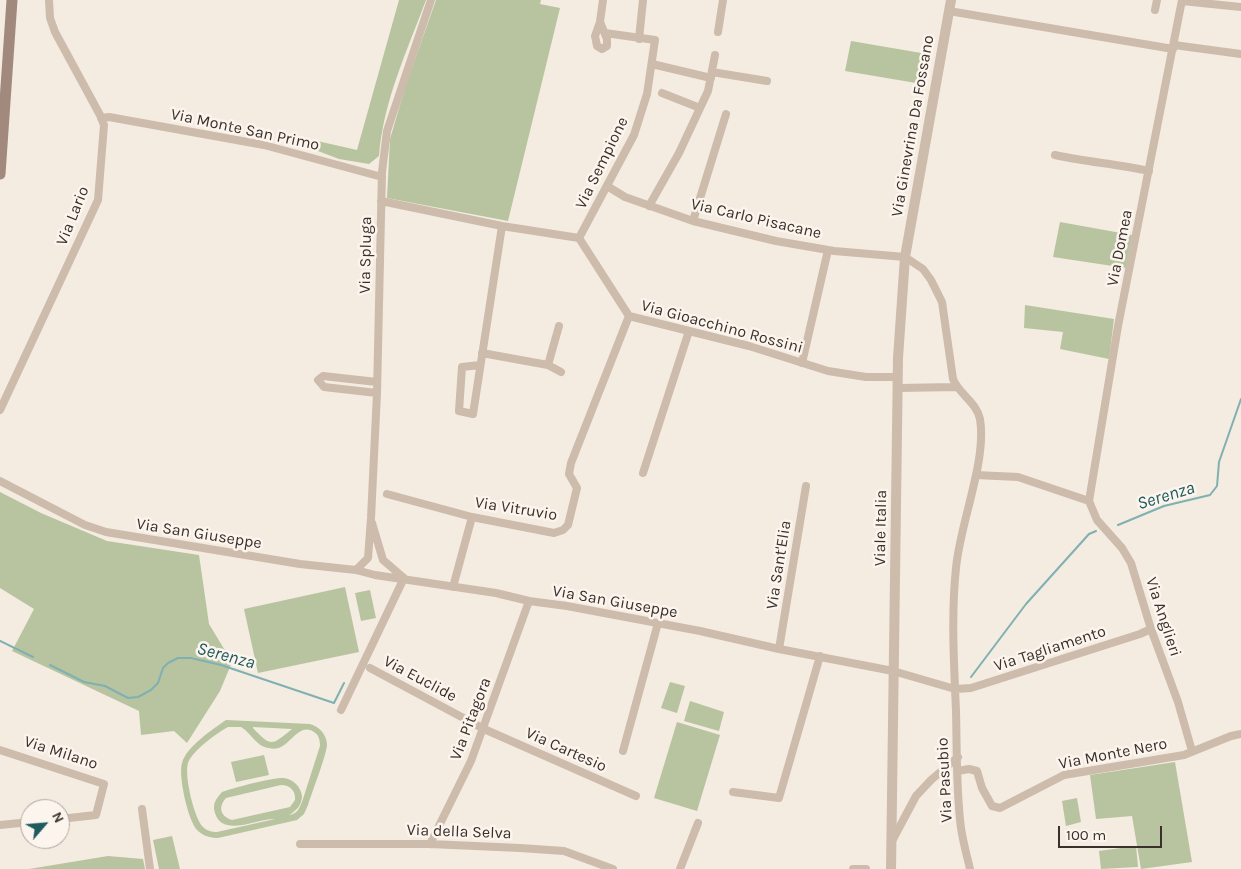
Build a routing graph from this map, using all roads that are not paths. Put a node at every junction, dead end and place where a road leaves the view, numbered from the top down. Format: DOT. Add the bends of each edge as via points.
graph roads {
  1 [pos="12,0"];
  2 [pos="49,0"];
  3 [pos="431,0"];
  4 [pos="603,0"];
  5 [pos="643,0"];
  6 [pos="723,0"];
  7 [pos="951,0"];
  8 [pos="1157,0"];
  9 [pos="1182,0"];
  10 [pos="1241,7"];
  11 [pos="1155,10"];
  12 [pos="949,11"];
  13 [pos="600,22"];
  14 [pos="718,32"];
  15 [pos="605,33"];
  16 [pos="639,38"];
  17 [pos="1174,47"];
  18 [pos="1241,54"];
  19 [pos="716,55"];
  20 [pos="652,64"];
  21 [pos="711,75"];
  22 [pos="767,81"];
  23 [pos="662,93"];
  24 [pos="700,108"];
  25 [pos="726,114"];
  26 [pos="101,118"];
  27 [pos="1055,155"];
  28 [pos="1149,171"];
  29 [pos="0,174"];
  30 [pos="382,177"];
  31 [pos="607,186"];
  32 [pos="381,201"];
  33 [pos="649,206"];
  34 [pos="693,221"];
  35 [pos="502,226"];
  36 [pos="579,238"];
  37 [pos="828,250"];
  38 [pos="904,257"];
  39 [pos="629,316"];
  40 [pos="559,326"];
  41 [pos="689,331"];
  42 [pos="482,353"];
  43 [pos="802,362"];
  44 [pos="480,365"];
  45 [pos="548,365"];
  46 [pos="561,372"];
  47 [pos="898,377"];
  48 [pos="377,382"];
  49 [pos="956,387"];
  50 [pos="898,388"];
  51 [pos="377,393"];
  52 [pos="0,410"];
  53 [pos="643,473"];
  54 [pos="976,475"];
  55 [pos="0,481"];
  56 [pos="806,486"];
  57 [pos="386,494"];
  58 [pos="1089,501"];
  59 [pos="472,517"];
  60 [pos="371,518"];
  61 [pos="383,560"];
  62 [pos="356,570"];
  63 [pos="375,575"];
  64 [pos="404,578"];
  65 [pos="454,587"];
  66 [pos="529,601"];
  67 [pos="658,623"];
  68 [pos="1152,629"];
  69 [pos="779,649"];
  70 [pos="820,656"];
  71 [pos="370,668"];
  72 [pos="893,672"];
  73 [pos="955,689"];
  74 [pos="340,710"];
  75 [pos="484,729"];
  76 [pos="1241,734"];
  77 [pos="0,750"];
  78 [pos="623,751"];
  79 [pos="1192,752"];
  80 [pos="958,757"];
  81 [pos="958,771"];
  82 [pos="733,792"];
  83 [pos="636,796"];
  84 [pos="142,809"];
  85 [pos="70,817"];
  86 [pos="20,823"];
  87 [pos="698,823"];
  88 [pos="0,825"];
  89 [pos="300,844"];
  90 [pos="430,844"];
  91 [pos="891,844"];
  92 [pos="150,869"];
  93 [pos="613,869"];
  94 [pos="680,869"];
  95 [pos="853,869"];
  96 [pos="866,869"];
  97 [pos="890,869"];
  98 [pos="970,869"];
  1 -- 29 [label="main road"];
  2 -- 26 [label="street, Via Lario" via="55,32"];
  3 -- 30 [label="street, Via Spluga" via="387,131"];
  4 -- 13 [label="street"];
  5 -- 16 [label="street"];
  6 -- 14 [label="street"];
  7 -- 12 [label="street, Via Ginevrina Da Fossano"];
  8 -- 11 [label="street"];
  9 -- 10 [label="street"];
  9 -- 17 [label="street, Via Domea"];
  12 -- 17 [label="street"];
  12 -- 38 [label="street, Via Ginevrina Da Fossano"];
  13 -- 15 [label="street"];
  13 -- 15 [label="street" via="595,36 597,46 602,49 607,46"];
  15 -- 16 [label="street"];
  16 -- 20 [label="street, Via Sempione" via="655,40"];
  17 -- 18 [label="street"];
  17 -- 28 [label="street, Via Domea"];
  19 -- 21 [label="street"];
  20 -- 21 [label="street"];
  20 -- 31 [label="street, Via Sempione" via="647,94 634,135"];
  21 -- 22 [label="street"];
  21 -- 24 [label="street"];
  23 -- 24 [label="street"];
  24 -- 33 [label="street"];
  25 -- 34 [label="street"];
  26 -- 30 [label="street, Via Monte San Primo" via="264,145"];
  26 -- 52 [label="street, Via Lario" via="104,130 98,200"];
  27 -- 28 [label="street"];
  28 -- 58 [label="street, Via Domea" via="1118,326"];
  30 -- 32 [label="street, Via Spluga"];
  31 -- 33 [label="street, Via Carlo Pisacane"];
  31 -- 36 [label="street, Via Sempione"];
  32 -- 35 [label="street"];
  32 -- 48 [label="street, Via Spluga"];
  33 -- 34 [label="street, Via Carlo Pisacane"];
  34 -- 37 [label="street, Via Carlo Pisacane"];
  35 -- 36 [label="street"];
  35 -- 42 [label="street"];
  36 -- 39 [label="street, Via Gioacchino Rossini"];
  37 -- 38 [label="street, Via Carlo Pisacane"];
  37 -- 43 [label="street"];
  38 -- 47 [label="street, Viale Italia"];
  38 -- 49 [label="street" via="924,269 942,302"];
  39 -- 41 [label="street, Via Gioacchino Rossini"];
  39 -- 59 [label="street, Via Vitruvio" via="571,462 569,474 577,488 568,525 554,533"];
  40 -- 45 [label="street"];
  41 -- 43 [label="street, Via Gioacchino Rossini"];
  41 -- 53 [label="street"];
  42 -- 44 [label="street"];
  42 -- 45 [label="street"];
  43 -- 47 [label="street, Via Gioacchino Rossini" via="828,371 866,377"];
  44 -- 44 [label="street" via="473,414 459,411 462,367"];
  45 -- 46 [label="street"];
  47 -- 50 [label="street, Viale Italia"];
  48 -- 51 [label="street, Via Spluga"];
  48 -- 51 [label="street" via="323,376 318,380 324,387"];
  49 -- 50 [label="street"];
  49 -- 54 [label="street, Via Pasubio" via="980,417"];
  50 -- 72 [label="street, Viale Italia"];
  51 -- 60 [label="street, Via Spluga"];
  54 -- 58 [label="street" via="1018,477"];
  54 -- 73 [label="street, Via Pasubio" via="962,527 956,568"];
  55 -- 62 [label="street, Via San Giuseppe" via="106,532"];
  56 -- 69 [label="street, Via Sant'Elia"];
  57 -- 59 [label="street, Via Vitruvio"];
  58 -- 68 [label="street, Via Anglieri" via="1097,520 1131,563"];
  59 -- 65 [label="street"];
  60 -- 61 [label="street, Via Spluga"];
  60 -- 62 [label="street, Via Spluga" via="368,558"];
  61 -- 63 [label="street"];
  61 -- 64 [label="street"];
  62 -- 63 [label="street, Via San Giuseppe"];
  63 -- 64 [label="street, Via San Giuseppe"];
  64 -- 65 [label="street, Via San Giuseppe"];
  64 -- 74 [label="street"];
  65 -- 66 [label="street, Via San Giuseppe"];
  66 -- 67 [label="street, Via San Giuseppe"];
  66 -- 75 [label="street, Via Pitagora"];
  67 -- 69 [label="street, Via San Giuseppe"];
  67 -- 78 [label="street"];
  68 -- 73 [label="street, Via Tagliamento" via="971,688"];
  68 -- 79 [label="street, Via Anglieri"];
  69 -- 70 [label="street, Via San Giuseppe"];
  70 -- 72 [label="street, Via San Giuseppe"];
  70 -- 82 [label="street" via="779,798"];
  71 -- 75 [label="street, Via Euclide"];
  72 -- 73 [label="street, Via San Giuseppe"];
  72 -- 91 [label="street, Viale Italia"];
  73 -- 80 [label="street, Via Pasubio"];
  75 -- 83 [label="street, Via Cartesio"];
  75 -- 90 [label="street, Via Pitagora"];
  76 -- 79 [label="street, Via Monte Nero"];
  77 -- 85 [label="street, Via Milano" via="104,784 96,815"];
  79 -- 81 [label="street, Via Monte Nero" via="1064,774 1000,808 992,806 977,771"];
  80 -- 81 [label="street, Via Pasubio"];
  80 -- 91 [label="street" via="916,796"];
  81 -- 98 [label="street, Via Pasubio" via="961,828"];
  84 -- 92 [label="street"];
  86 -- 88 [label="street"];
  87 -- 94 [label="street"];
  89 -- 90 [label="street, Via della Selva"];
  90 -- 93 [label="street, Via della Selva" via="564,851"];
  91 -- 97 [label="street, Viale Italia"];
  95 -- 96 [label="street"];
}
